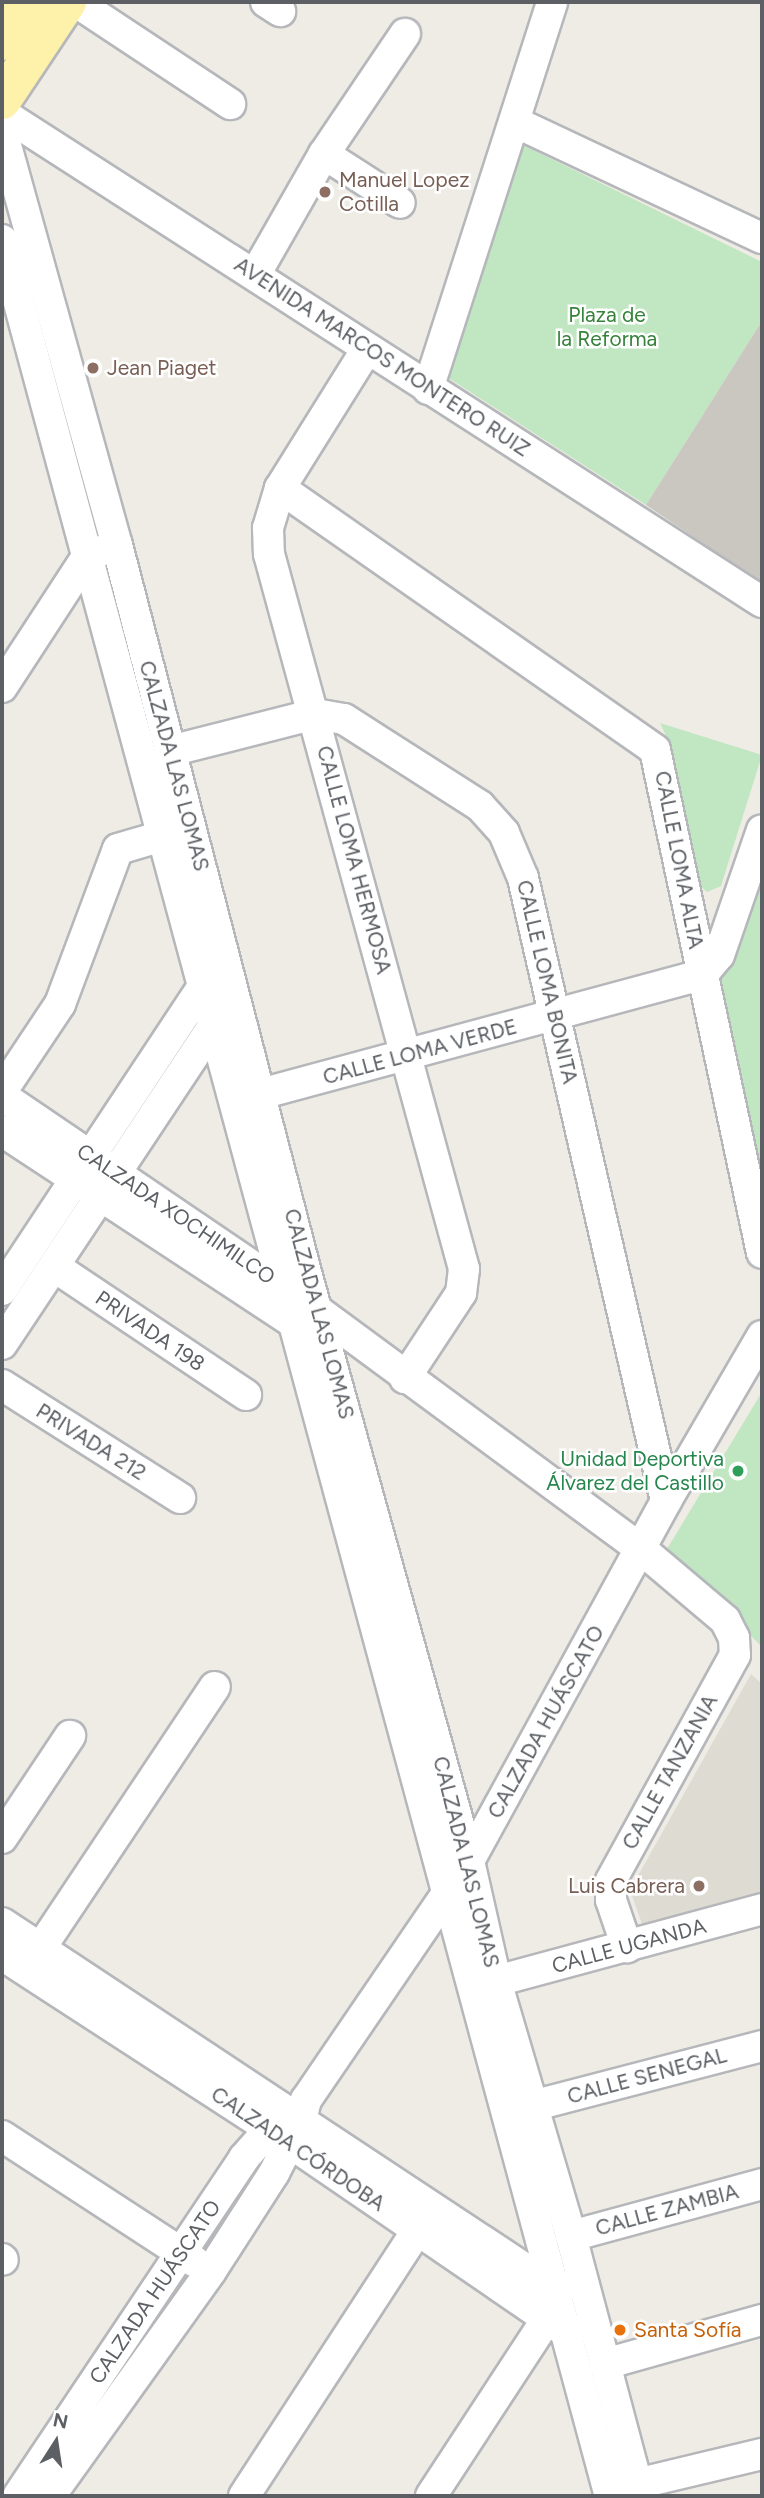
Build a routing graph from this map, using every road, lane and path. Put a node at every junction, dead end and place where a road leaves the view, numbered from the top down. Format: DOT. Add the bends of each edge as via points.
graph roads {
  1 [pos="27,2"];
  2 [pos="67,2"];
  3 [pos="76,2"];
  4 [pos="552,2"];
  5 [pos="405,34"];
  6 [pos="2,41"];
  7 [pos="2,100"];
  8 [pos="230,104"];
  9 [pos="2,113"];
  10 [pos="515,122"];
  11 [pos="2,131"];
  12 [pos="324,154"];
  13 [pos="400,203"];
  14 [pos="762,238"];
  15 [pos="2,240"];
  16 [pos="256,274"];
  17 [pos="367,349"];
  18 [pos="429,389"];
  19 [pos="280,488"];
  20 [pos="117,545"];
  21 [pos="88,555"];
  22 [pos="762,602"];
  23 [pos="2,687"];
  24 [pos="315,714"];
  25 [pos="170,751"];
  26 [pos="762,830"];
  27 [pos="177,831"];
  28 [pos="224,955"];
  29 [pos="702,975"];
  30 [pos="203,986"];
  31 [pos="234,995"];
  32 [pos="555,1015"];
  33 [pos="213,1026"];
  34 [pos="408,1056"];
  35 [pos="2,1094"];
  36 [pos="260,1094"];
  37 [pos="2,1131"];
  38 [pos="82,1169"];
  39 [pos="107,1185"];
  40 [pos="762,1253"];
  41 [pos="55,1266"];
  42 [pos="3,1284"];
  43 [pos="283,1286"];
  44 [pos="322,1327"];
  45 [pos="762,1336"];
  46 [pos="2,1344"];
  47 [pos="405,1378"];
  48 [pos="2,1385"];
  49 [pos="246,1395"];
  50 [pos="180,1498"];
  51 [pos="666,1501"];
  52 [pos="641,1549"];
  53 [pos="734,1638"];
  54 [pos="215,1687"];
  55 [pos="70,1736"];
  56 [pos="2,1838"];
  57 [pos="469,1861"];
  58 [pos="447,1894"];
  59 [pos="762,1909"];
  60 [pos="2,1923"];
  61 [pos="627,1947"];
  62 [pos="40,1949"];
  63 [pos="2,1955"];
  64 [pos="496,1981"];
  65 [pos="762,2046"];
  66 [pos="533,2106"];
  67 [pos="290,2121"];
  68 [pos="2,2136"];
  69 [pos="762,2184"];
  70 [pos="425,2219"];
  71 [pos="571,2236"];
  72 [pos="181,2253"];
  73 [pos="211,2271"];
  74 [pos="583,2283"];
  75 [pos="554,2288"];
  76 [pos="762,2320"];
  77 [pos="594,2324"];
  78 [pos="556,2325"];
  79 [pos="605,2364"];
  80 [pos="762,2454"];
  81 [pos="629,2492"];
  82 [pos="18,2496"];
  83 [pos="50,2496"];
  84 [pos="244,2496"];
  85 [pos="430,2496"];
  1 -- 6 [label="main road"];
  2 -- 7 [label="main road"];
  3 -- 8 [label="street"];
  4 -- 10 [label="street"];
  5 -- 12 [label="street"];
  9 -- 16 [label="street, AVENIDA MARCOS MONTERO RUIZ"];
  10 -- 14 [label="street"];
  10 -- 18 [label="street"];
  11 -- 20 [label="street, CALZADA LAS LOMAS"];
  12 -- 13 [label="street"];
  12 -- 16 [label="street"];
  15 -- 21 [label="street, CALZADA LAS LOMAS"];
  16 -- 17 [label="street, AVENIDA MARCOS MONTERO RUIZ"];
  17 -- 18 [label="street, AVENIDA MARCOS MONTERO RUIZ"];
  17 -- 19 [label="street, CALLE LOMA HERMOSA"];
  18 -- 22 [label="street, AVENIDA MARCOS MONTERO RUIZ"];
  19 -- 24 [label="street, CALLE LOMA HERMOSA" via="268,528 270,554"];
  19 -- 29 [label="street, CALLE LOMA ALTA" via="652,745"];
  20 -- 21 [label="street"];
  20 -- 25 [label="street, CALZADA LAS LOMAS"];
  21 -- 23 [label="street"];
  21 -- 27 [label="street, CALZADA LAS LOMAS"];
  24 -- 25 [label="street"];
  24 -- 32 [label="street, CALLE LOMA BONITA" via="364,728 489,814 511,844 520,869"];
  24 -- 34 [label="street, CALLE LOMA HERMOSA"];
  25 -- 27 [label="street, CALZADA LAS LOMAS"];
  26 -- 29 [label="street" via="719,954"];
  27 -- 28 [label="street, CALZADA LAS LOMAS"];
  27 -- 30 [label="street, CALZADA LAS LOMAS"];
  27 -- 35 [label="street" via="118,849 60,1004"];
  28 -- 30 [label="street"];
  28 -- 31 [label="street, CALZADA LAS LOMAS"];
  29 -- 32 [label="street, CALLE LOMA VERDE"];
  29 -- 40 [label="street, CALLE LOMA ALTA"];
  30 -- 33 [label="street, CALZADA LAS LOMAS"];
  30 -- 38 [label="street"];
  31 -- 33 [label="street"];
  31 -- 36 [label="street, CALZADA LAS LOMAS"];
  32 -- 34 [label="street, CALLE LOMA VERDE"];
  32 -- 51 [label="street, CALLE LOMA BONITA"];
  33 -- 39 [label="street"];
  33 -- 43 [label="street, CALZADA LAS LOMAS"];
  34 -- 36 [label="street, CALLE LOMA VERDE"];
  34 -- 47 [label="street, CALLE LOMA HERMOSA" via="464,1282"];
  35 -- 38 [label="street, CALZADA XOCHIMILCO"];
  36 -- 44 [label="street, CALZADA LAS LOMAS"];
  37 -- 38 [label="street, CALZADA XOCHIMILCO"];
  38 -- 39 [label="street, CALZADA XOCHIMILCO"];
  38 -- 42 [label="street"];
  39 -- 41 [label="street"];
  39 -- 43 [label="street, CALZADA XOCHIMILCO"];
  39 -- 44 [label="street, CALZADA XOCHIMILCO"];
  41 -- 46 [label="street"];
  41 -- 49 [label="street, PRIVADA 198"];
  43 -- 44 [label="street, CALZADA XOCHIMILCO"];
  44 -- 47 [label="street, CALZADA XOCHIMILCO"];
  44 -- 57 [label="street, CALZADA LAS LOMAS"];
  44 -- 58 [label="street, CALZADA LAS LOMAS"];
  45 -- 51 [label="street, CALZADA HUÁSCATO"];
  47 -- 52 [label="street, CALZADA XOCHIMILCO"];
  48 -- 50 [label="street, PRIVADA 212"];
  51 -- 52 [label="street, CALZADA HUÁSCATO"];
  52 -- 53 [label="street, CALZADA XOCHIMILCO" via="724,1620"];
  52 -- 57 [label="street, CALZADA HUÁSCATO"];
  53 -- 61 [label="street, CALLE TANZANIA" via="735,1655 611,1881 611,1900"];
  54 -- 62 [label="street"];
  55 -- 56 [label="street"];
  57 -- 58 [label="street, CALZADA HUÁSCATO"];
  57 -- 64 [label="street, CALZADA LAS LOMAS"];
  58 -- 67 [label="street, CALZADA HUÁSCATO"];
  58 -- 75 [label="street, CALZADA LAS LOMAS"];
  59 -- 61 [label="street, CALLE UGANDA"];
  60 -- 62 [label="street, CALZADA CÓRDOBA"];
  61 -- 64 [label="street, CALLE UGANDA"];
  62 -- 67 [label="street, CALZADA CÓRDOBA"];
  63 -- 67 [label="street, CALZADA CÓRDOBA"];
  64 -- 66 [label="street, CALZADA LAS LOMAS"];
  65 -- 66 [label="street, CALLE SENEGAL"];
  66 -- 71 [label="street, CALZADA LAS LOMAS"];
  67 -- 70 [label="street, CALZADA CÓRDOBA"];
  67 -- 72 [label="street, CALZADA HUÁSCATO" via="244,2158"];
  67 -- 73 [label="street, CALZADA HUÁSCATO"];
  68 -- 72 [label="street"];
  69 -- 71 [label="street, CALLE ZAMBIA"];
  70 -- 75 [label="street, CALZADA CÓRDOBA"];
  70 -- 78 [label="street, CALZADA CÓRDOBA"];
  70 -- 84 [label="street"];
  71 -- 74 [label="street, CALZADA LAS LOMAS"];
  72 -- 73 [label="street"];
  72 -- 82 [label="street, CALZADA HUÁSCATO"];
  73 -- 83 [label="street, CALZADA HUÁSCATO"];
  74 -- 75 [label="street"];
  74 -- 77 [label="street, CALZADA LAS LOMAS"];
  75 -- 78 [label="street, CALZADA LAS LOMAS"];
  76 -- 79 [label="street"];
  77 -- 78 [label="street"];
  77 -- 79 [label="street, CALZADA LAS LOMAS"];
  78 -- 81 [label="street, CALZADA LAS LOMAS"];
  78 -- 85 [label="street"];
  79 -- 81 [label="street, CALZADA LAS LOMAS"];
  80 -- 81 [label="street"];
}
